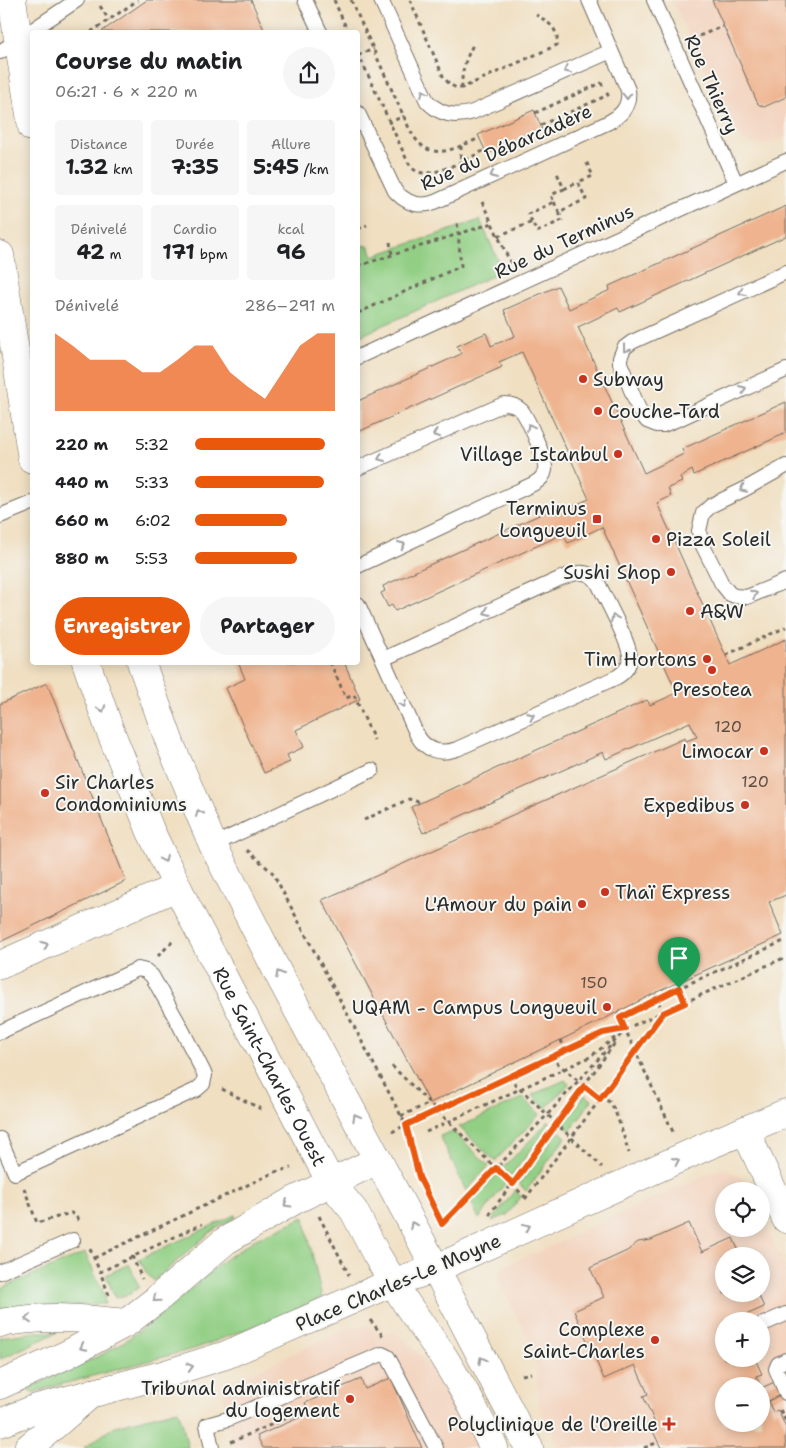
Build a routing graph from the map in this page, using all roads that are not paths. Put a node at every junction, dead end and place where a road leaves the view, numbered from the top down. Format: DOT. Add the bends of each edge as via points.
graph roads {
  1 [pos="12,0"];
  2 [pos="77,0"];
  3 [pos="305,0"];
  4 [pos="382,0"];
  5 [pos="589,0"];
  6 [pos="654,0"];
  7 [pos="32,30"];
  8 [pos="319,30"];
  9 [pos="30,31"];
  10 [pos="9,45"];
  11 [pos="612,50"];
  12 [pos="360,117"];
  13 [pos="30,121"];
  14 [pos="786,161"];
  15 [pos="736,183"];
  16 [pos="0,255"];
  17 [pos="786,272"];
  18 [pos="360,356"];
  19 [pos="786,370"];
  20 [pos="30,446"];
  21 [pos="786,466"];
  22 [pos="360,467"];
  23 [pos="30,504"];
  24 [pos="0,516"];
  25 [pos="360,565"];
  26 [pos="786,581"];
  27 [pos="360,608"];
  28 [pos="383,659"];
  29 [pos="87,665"];
  30 [pos="142,665"];
  31 [pos="372,770"];
  32 [pos="213,844"];
  33 [pos="178,887"];
  34 [pos="0,965"];
  35 [pos="0,1032"];
  36 [pos="786,1113"];
  37 [pos="745,1130"];
  38 [pos="0,1139"];
  39 [pos="378,1160"];
  40 [pos="331,1183"];
  41 [pos="786,1219"];
  42 [pos="73,1240"];
  43 [pos="435,1269"];
  44 [pos="0,1272"];
  45 [pos="393,1282"];
  46 [pos="118,1313"];
  47 [pos="786,1314"];
  48 [pos="770,1321"];
  49 [pos="0,1323"];
  50 [pos="786,1360"];
  51 [pos="0,1386"];
  52 [pos="92,1393"];
  53 [pos="786,1394"];
  54 [pos="0,1423"];
  55 [pos="28,1448"];
  56 [pos="212,1448"];
  57 [pos="436,1448"];
  58 [pos="494,1448"];
  59 [pos="529,1448"];
  1 -- 10 [label="main road"];
  2 -- 7 [label="lane"];
  3 -- 8 [label="lane"];
  11 -- 4 [label="lane, one-way" via="473,112 452,116 438,111 427,101"];
  5 -- 11 [label="lane, Rue du Débarcadère"];
  6 -- 15 [label="lane, Rue Thierry"];
  9 -- 10 [label="lane"];
  10 -- 13 [label="main road"];
  11 -- 12 [label="lane, Rue du Débarcadère, one-way" via="629,96 626,108 618,117 429,204 410,203 394,191"];
  14 -- 15 [label="lane, Rue du Terminus"];
  15 -- 18 [label="lane, Rue du Terminus"];
  16 -- 20 [label="main road"];
  17 -- 19 [label="lane, one-way" via="632,342 624,348 620,358 640,412 647,421 657,425 683,417"];
  21 -- 26 [label="lane, one-way" via="712,505 703,513 699,530 701,542 730,594 746,597"];
  25 -- 22 [label="lane, one-way" via="533,484 542,477 546,467 525,415 514,405 504,404"];
  23 -- 24 [label="lane"];
  27 -- 28 [label="lane"];
  28 -- 28 [label="lane, one-way" via="420,741 430,749 443,752 457,749 617,677 626,670 630,660 628,647 598,583 591,575 582,572 559,579"];
  29 -- 33 [label="main road, Rue Saint-Charles Ouest, one-way" via="121,760"];
  32 -- 30 [label="main road, one-way" via="171,746"];
  31 -- 32 [label="lane"];
  39 -- 32 [label="main road, one-way"];
  34 -- 33 [label="main road, one-way"];
  33 -- 40 [label="main road, Rue Saint-Charles Ouest"];
  35 -- 38 [label="lane" via="138,969 152,976 205,1075 203,1084 196,1090 16,1173"];
  36 -- 37 [label="main road, Place Charles-Le Moyne"];
  37 -- 41 [label="main road"];
  43 -- 37 [label="main road, Place Charles-Le Moyne, one-way"];
  39 -- 40 [label="main road"];
  43 -- 39 [label="main road, one-way"];
  40 -- 45 [label="main road, Rue Saint-Charles Ouest" via="354,1211"];
  40 -- 46 [label="main road, one-way" via="225,1241 156,1300"];
  42 -- 44 [label="lane"];
  43 -- 45 [label="main road, Place Charles-Le Moyne"];
  59 -- 43 [label="main road, one-way"];
  52 -- 45 [label="main road, Place Charles-Le Moyne, one-way" via="226,1355"];
  45 -- 58 [label="main road, Rue Saint-Charles Ouest" via="467,1396"];
  46 -- 49 [label="main road, one-way" via="28,1318"];
  46 -- 51 [label="main road, one-way" via="66,1355"];
  47 -- 48 [label="lane"];
  50 -- 53 [label="lane" via="776,1369"];
  52 -- 54 [label="main road, Place Charles-Le Moyne" via="37,1408"];
  52 -- 55 [label="main road"];
  56 -- 57 [label="lane" via="207,1425 382,1354 388,1357"];
}
